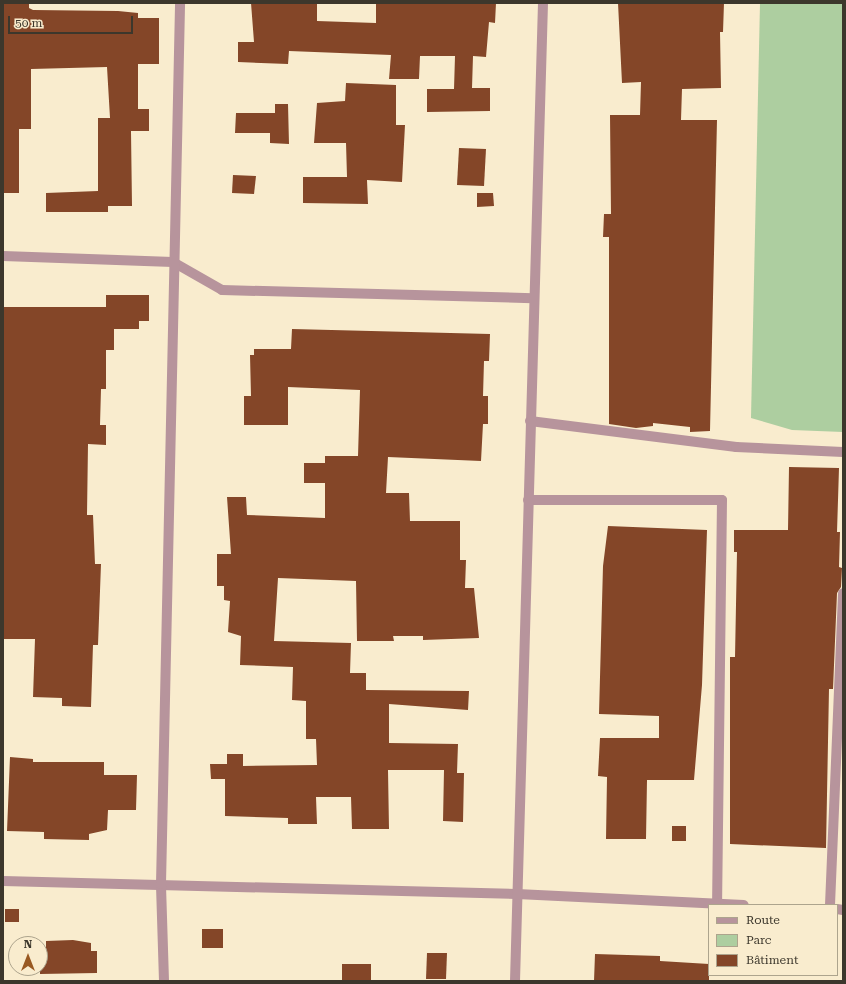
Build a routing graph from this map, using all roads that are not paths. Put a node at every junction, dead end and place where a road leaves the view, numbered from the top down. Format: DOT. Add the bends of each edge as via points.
graph roads {
  1 [pos="180,3"];
  2 [pos="543,3"];
  3 [pos="3,256"];
  4 [pos="173,262"];
  5 [pos="533,298"];
  6 [pos="530,421"];
  7 [pos="843,452"];
  8 [pos="528,500"];
  9 [pos="843,593"];
  10 [pos="3,881"];
  11 [pos="161,884"];
  12 [pos="517,894"];
  13 [pos="717,904"];
  14 [pos="830,904"];
  15 [pos="164,981"];
  16 [pos="515,981"];
  1 -- 4 [label="street"];
  2 -- 5 [label="street"];
  3 -- 4 [label="street"];
  4 -- 5 [label="street" via="222,290"];
  4 -- 11 [label="street"];
  5 -- 6 [label="street"];
  6 -- 7 [label="street" via="736,447"];
  6 -- 8 [label="street"];
  8 -- 12 [label="street"];
  8 -- 13 [label="street" via="722,500"];
  9 -- 14 [label="street"];
  10 -- 11 [label="street"];
  11 -- 12 [label="street"];
  11 -- 15 [label="street"];
  12 -- 13 [label="street"];
  12 -- 16 [label="street"];
}
